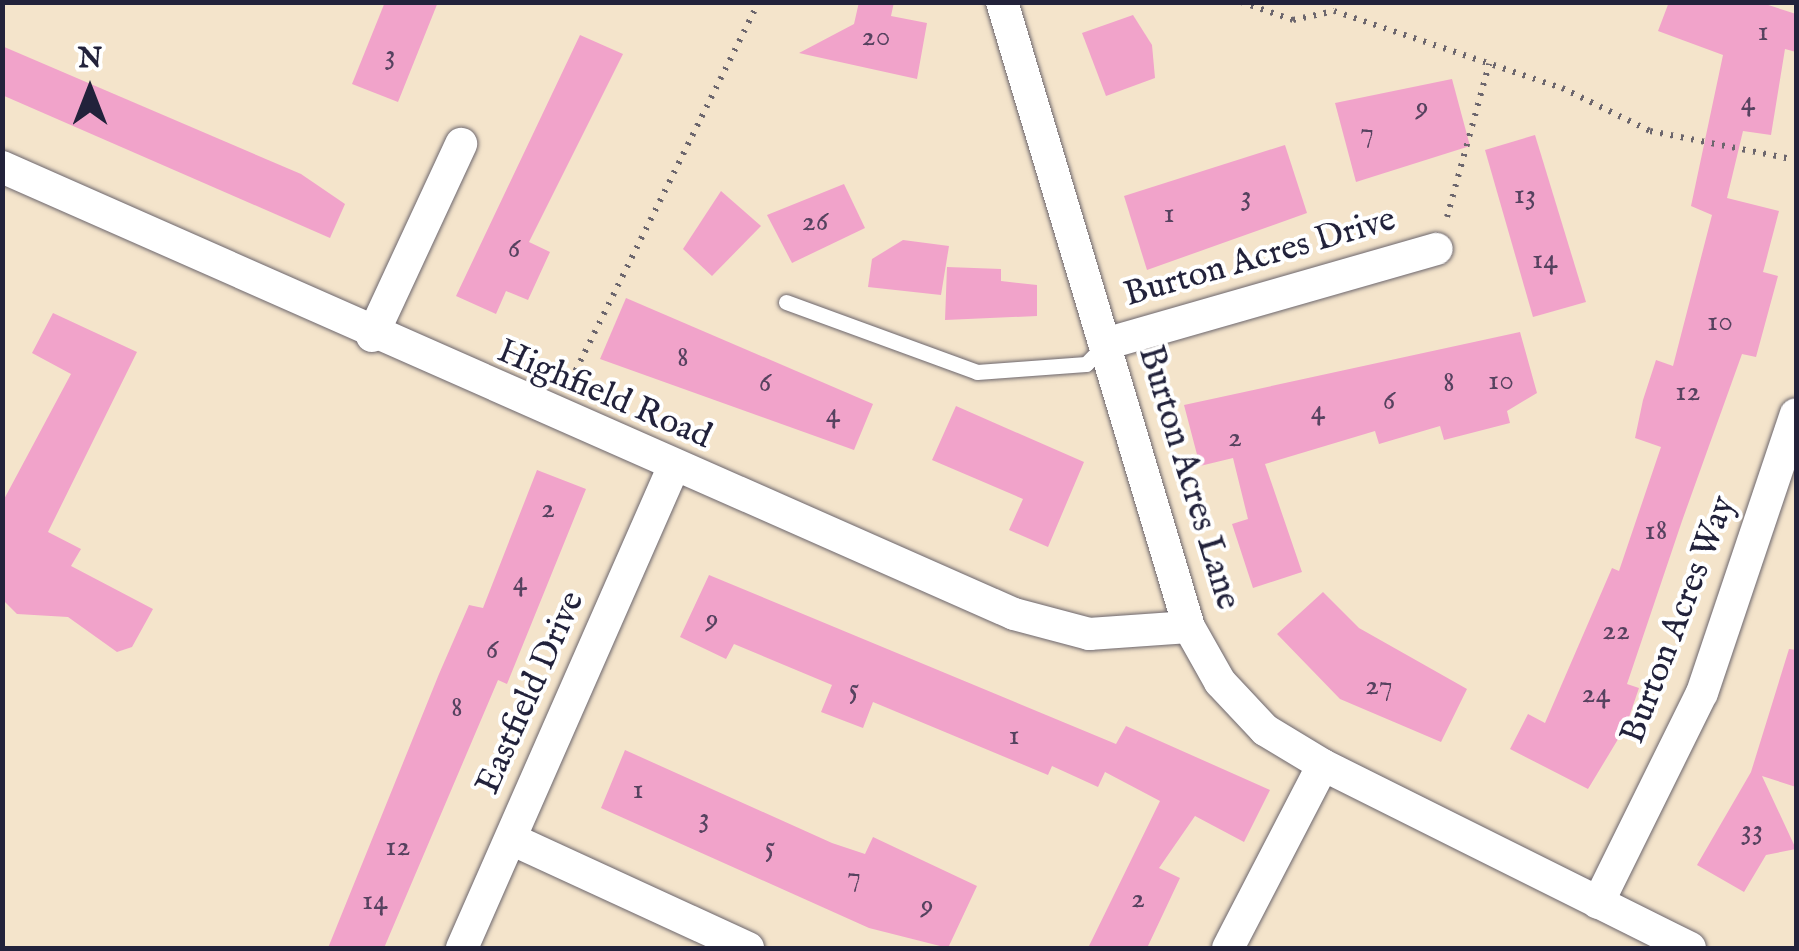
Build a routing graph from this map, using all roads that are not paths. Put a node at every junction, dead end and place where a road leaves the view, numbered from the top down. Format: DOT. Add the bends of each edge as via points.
graph roads {
  1 [pos="1002,2"];
  2 [pos="461,144"];
  3 [pos="2,167"];
  4 [pos="1437,249"];
  5 [pos="786,302"];
  6 [pos="372,336"];
  7 [pos="1104,344"];
  8 [pos="1796,414"];
  9 [pos="673,468"];
  10 [pos="1189,627"];
  11 [pos="1323,765"];
  12 [pos="511,839"];
  13 [pos="1598,903"];
  14 [pos="462,948"];
  15 [pos="748,948"];
  16 [pos="1228,948"];
  17 [pos="1690,948"];
  1 -- 7 [label="street, Burton Acres Lane"];
  2 -- 6 [label="street"];
  3 -- 6 [label="street, Highfield Road"];
  4 -- 7 [label="street, Burton Acres Drive"];
  5 -- 7 [label="lane" via="977,372 1086,364"];
  6 -- 9 [label="street, Highfield Road"];
  7 -- 10 [label="street, Burton Acres Lane"];
  8 -- 13 [label="street, Burton Acres Way" via="1702,693"];
  9 -- 10 [label="street, Highfield Road" via="1051,628"];
  9 -- 12 [label="street, Eastfield Drive"];
  10 -- 11 [label="street, Burton Acres Lane" via="1240,708"];
  11 -- 13 [label="street, Burton Acres Lane"];
  11 -- 16 [label="street"];
  12 -- 14 [label="street, Eastfield Drive"];
  12 -- 15 [label="street"];
  13 -- 17 [label="street, Burton Acres Lane"];
}
